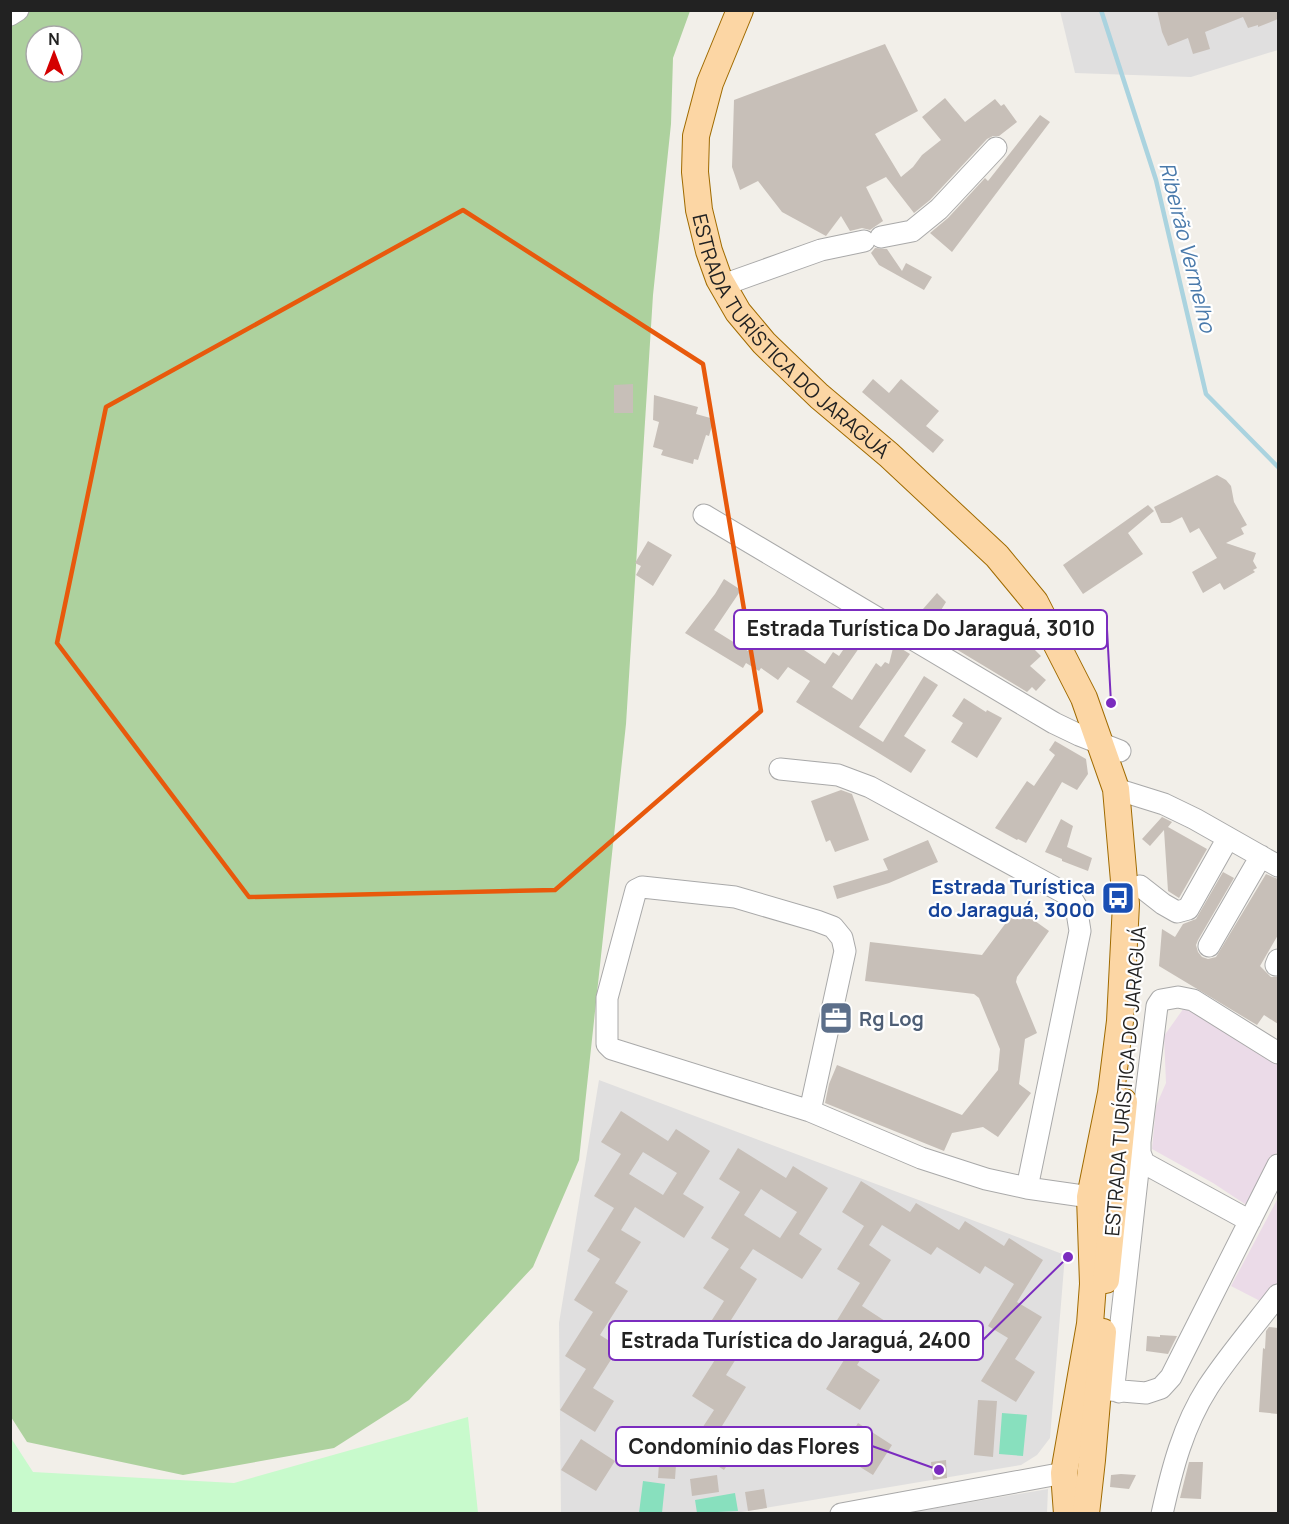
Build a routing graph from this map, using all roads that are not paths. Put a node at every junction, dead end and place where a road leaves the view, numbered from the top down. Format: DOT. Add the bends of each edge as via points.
graph roads {
  1 [pos="18,10"];
  2 [pos="740,10"];
  3 [pos="10,15"];
  4 [pos="996,148"];
  5 [pos="723,285"];
  6 [pos="704,515"];
  7 [pos="1111,748"];
  8 [pos="780,768"];
  9 [pos="1125,792"];
  10 [pos="1228,838"];
  11 [pos="1270,861"];
  12 [pos="1140,886"];
  13 [pos="1209,946"];
  14 [pos="1278,1053"];
  15 [pos="810,1111"];
  16 [pos="1140,1153"];
  17 [pos="1278,1165"];
  18 [pos="1027,1188"];
  19 [pos="1090,1197"];
  20 [pos="1115,1204"];
  21 [pos="1250,1221"];
  22 [pos="1278,1295"];
  23 [pos="1108,1391"];
  24 [pos="1092,1460"];
  25 [pos="1064,1473"];
  26 [pos="841,1514"];
  27 [pos="1067,1514"];
  28 [pos="1086,1514"];
  29 [pos="1162,1514"];
  1 -- 3 [label="street"];
  2 -- 5 [label="main road, ESTRADA TURÍSTICA DO JARAGUÁ" via="710,83 696,136 699,210"];
  4 -- 5 [label="street" via="939,209 912,231 821,250"];
  5 -- 7 [label="main road, ESTRADA TURÍSTICA DO JARAGUÁ" via="738,312 764,343 966,526 1059,623 1090,677"];
  6 -- 7 [label="street" via="1054,723"];
  7 -- 9 [label="main road, ESTRADA TURÍSTICA DO JARAGUÁ"];
  8 -- 18 [label="street" via="838,775 870,787 1070,896 1076,906 1080,931"];
  9 -- 10 [label="street" via="1164,804"];
  9 -- 12 [label="main road, ESTRADA TURÍSTICA DO JARAGUÁ" via="1140,846"];
  9 -- 19 [label="main road, ESTRADA TURÍSTICA DO JARAGUÁ" via="1122,977 1111,1093"];
  10 -- 11 [label="street"];
  10 -- 12 [label="street" via="1188,909 1177,912"];
  11 -- 13 [label="street"];
  12 -- 20 [label="main road, ESTRADA TURÍSTICA DO JARAGUÁ"];
  14 -- 16 [label="street" via="1193,1000 1161,1000 1157,1006"];
  15 -- 15 [label="street" via="845,951 842,938 833,927 735,897 642,887 636,890 607,998 607,1044"];
  15 -- 18 [label="street" via="921,1158"];
  16 -- 21 [label="street" via="1144,1163"];
  16 -- 23 [label="street" via="1114,1385"];
  17 -- 21 [label="street"];
  18 -- 19 [label="street"];
  19 -- 20 [label="main road"];
  19 -- 25 [label="main road, ESTRADA TURÍSTICA DO JARAGUÁ" via="1090,1324"];
  20 -- 23 [label="main road, ESTRADA TURÍSTICA DO JARAGUÁ" via="1108,1260"];
  21 -- 23 [label="street" via="1171,1377 1161,1388 1146,1393"];
  22 -- 29 [label="street" via="1208,1388 1175,1457"];
  23 -- 24 [label="main road, ESTRADA TURÍSTICA DO JARAGUÁ"];
  24 -- 25 [label="main road"];
  24 -- 28 [label="main road, ESTRADA TURÍSTICA DO JARAGUÁ"];
  25 -- 26 [label="street" via="964,1484"];
  25 -- 27 [label="main road, ESTRADA TURÍSTICA DO JARAGUÁ"];
}
